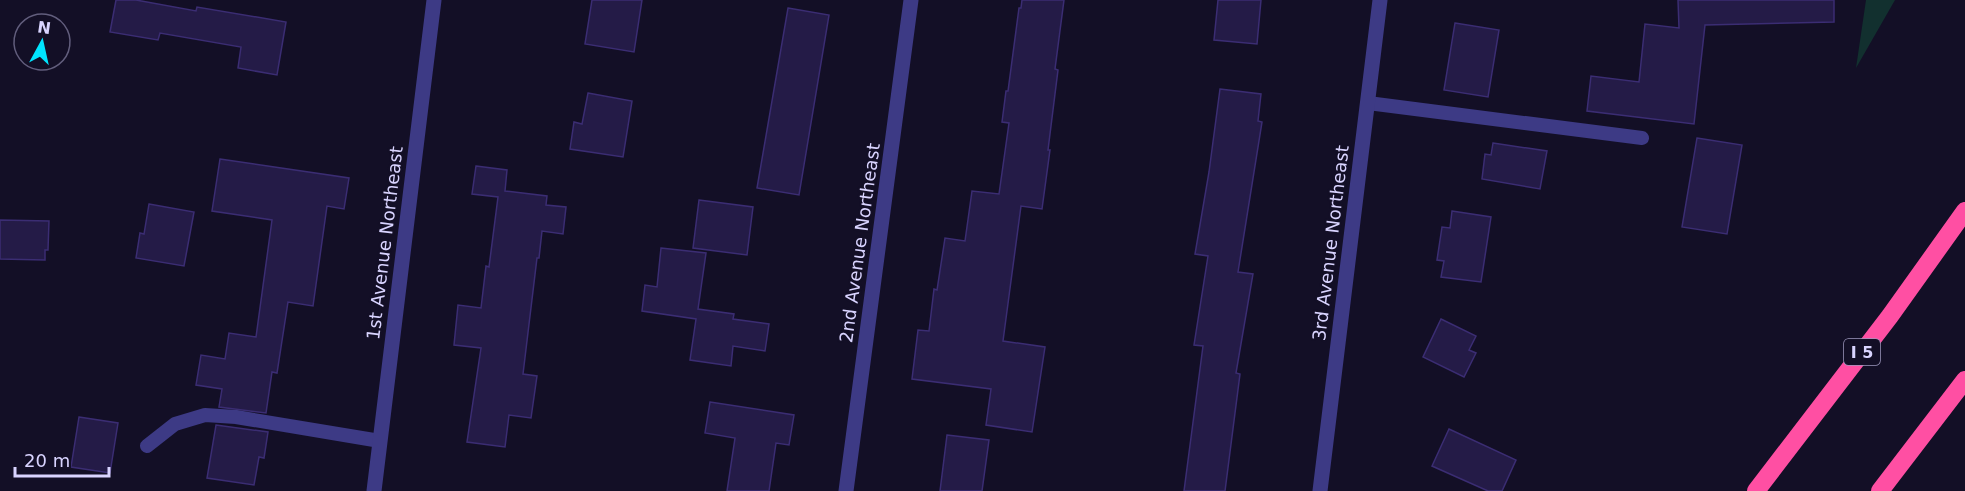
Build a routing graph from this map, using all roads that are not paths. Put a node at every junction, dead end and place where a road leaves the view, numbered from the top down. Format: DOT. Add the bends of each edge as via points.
graph roads {
  1 [pos="434,0"];
  2 [pos="911,0"];
  3 [pos="1380,0"];
  4 [pos="1368,103"];
  5 [pos="1642,138"];
  6 [pos="1965,211"];
  7 [pos="1965,380"];
  8 [pos="380,441"];
  9 [pos="147,446"];
  10 [pos="374,491"];
  11 [pos="846,491"];
  12 [pos="1320,491"];
  13 [pos="1756,491"];
  14 [pos="1880,491"];
  1 -- 8 [label="street, 1st Avenue Northeast"];
  2 -- 11 [label="street, 2nd Avenue Northeast"];
  3 -- 4 [label="street, 3rd Avenue Northeast"];
  4 -- 5 [label="lane"];
  4 -- 12 [label="street, 3rd Avenue Northeast"];
  6 -- 13 [label="highway, I 5"];
  7 -- 14 [label="highway"];
  8 -- 9 [label="lane" via="205,415 175,424"];
  8 -- 10 [label="street, 1st Avenue Northeast"];
}
